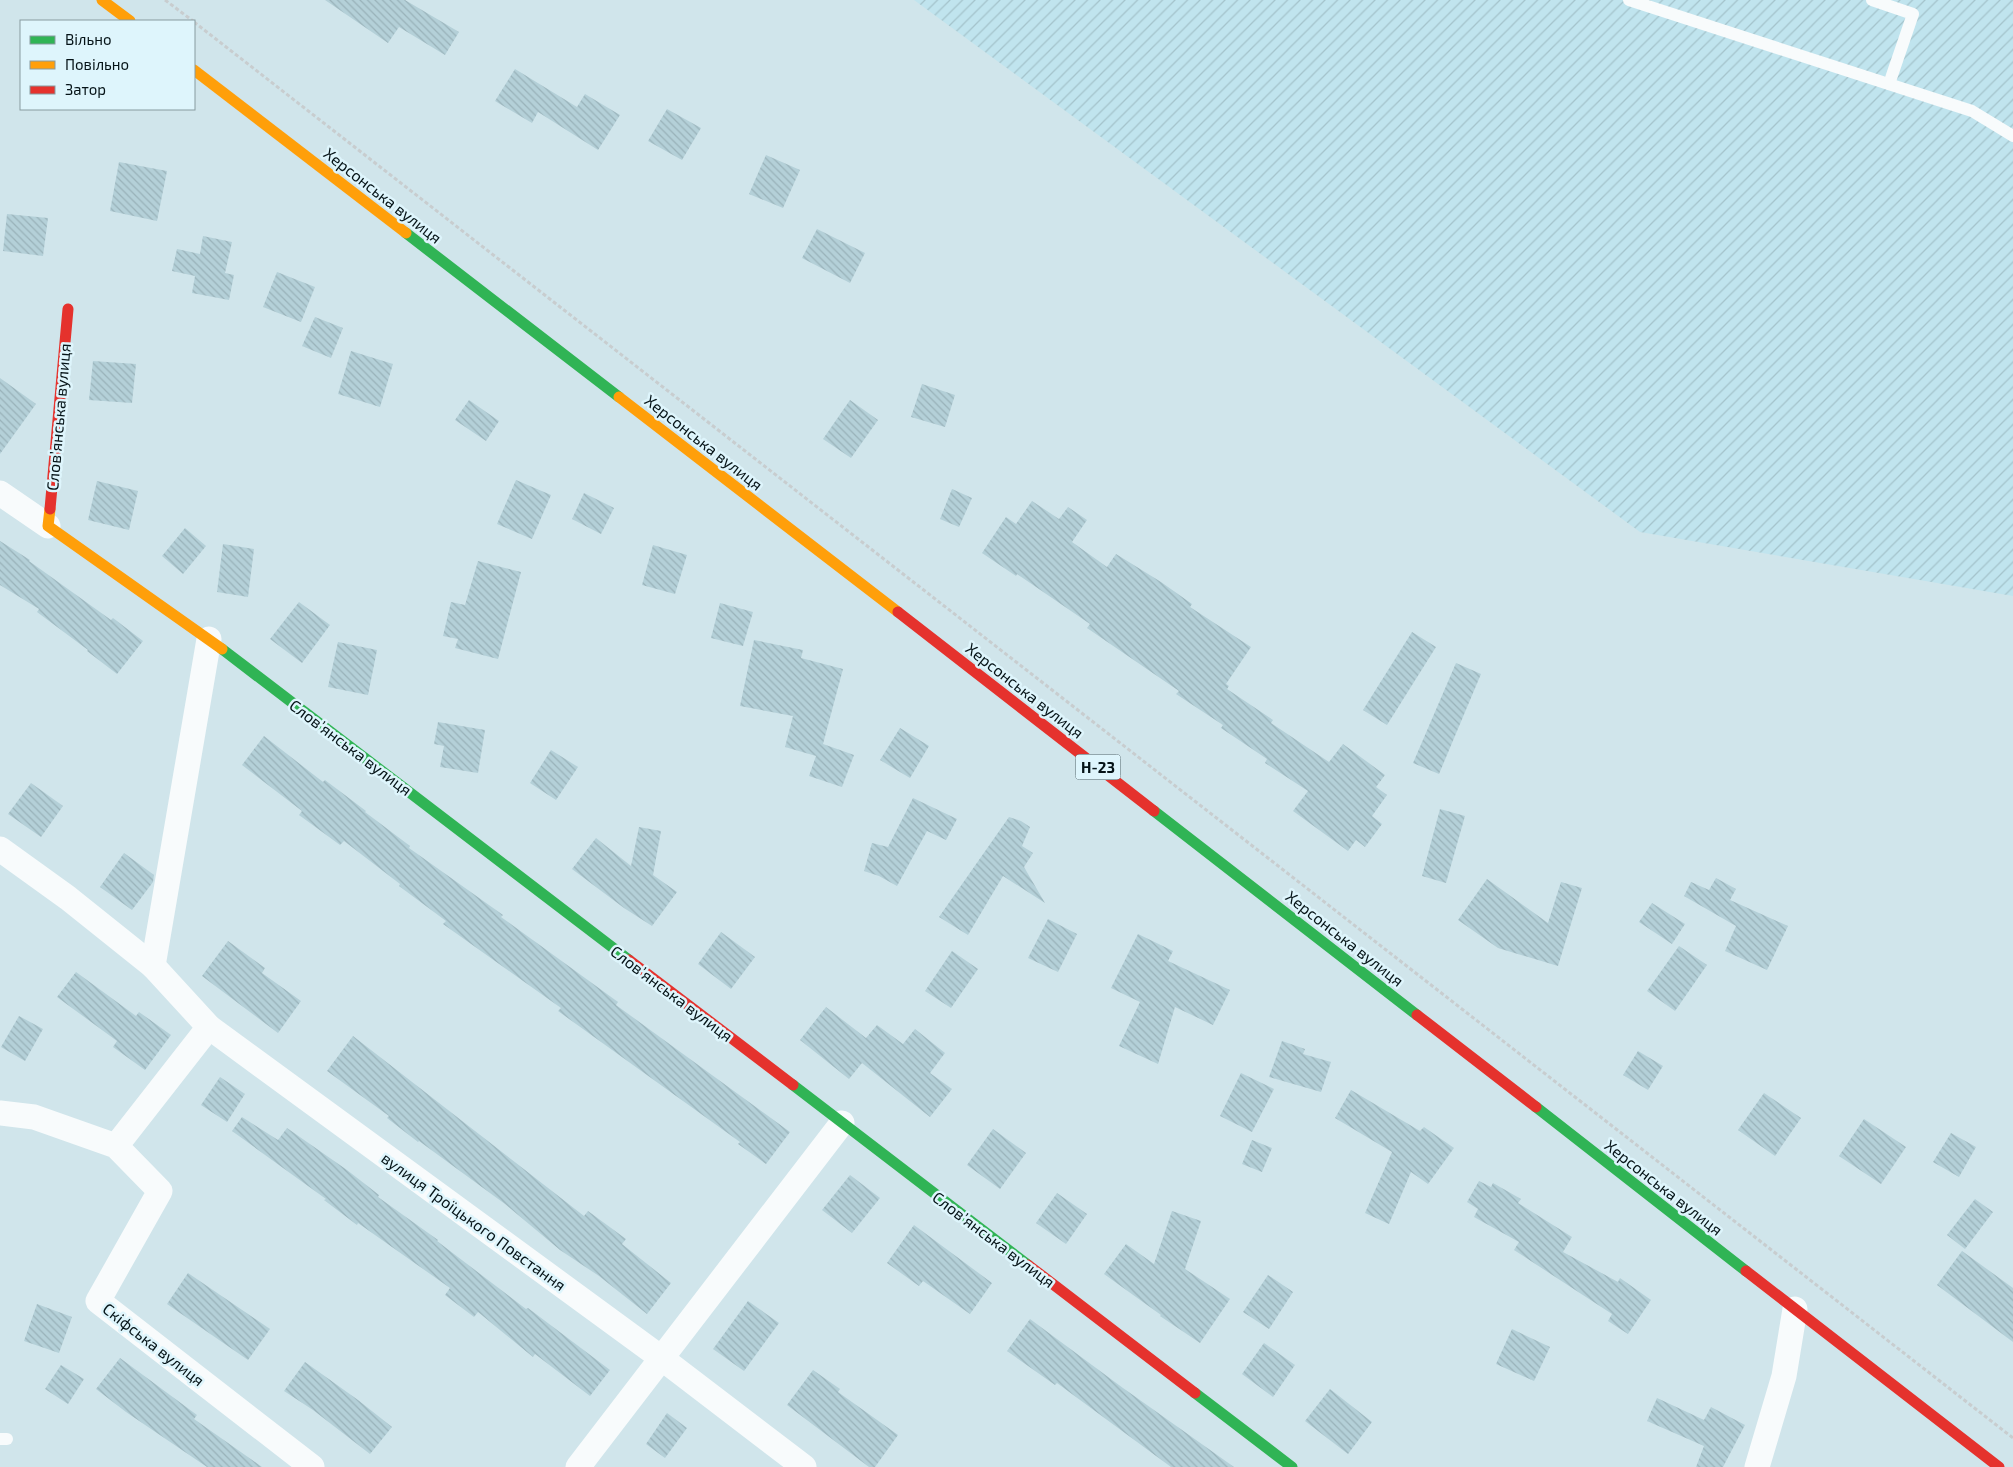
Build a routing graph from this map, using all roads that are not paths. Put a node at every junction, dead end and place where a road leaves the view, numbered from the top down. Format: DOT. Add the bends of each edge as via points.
graph roads {
  1 [pos="102,0"];
  2 [pos="1628,0"];
  3 [pos="1872,0"];
  4 [pos="129,20"];
  5 [pos="195,71"];
  6 [pos="1890,84"];
  7 [pos="2013,136"];
  8 [pos="68,309"];
  9 [pos="0,493"];
  10 [pos="48,526"];
  11 [pos="209,639"];
  12 [pos="0,849"];
  13 [pos="153,966"];
  14 [pos="209,1027"];
  15 [pos="0,1113"];
  16 [pos="842,1123"];
  17 [pos="116,1146"];
  18 [pos="1795,1309"];
  19 [pos="660,1358"];
  20 [pos="312,1467"];
  21 [pos="578,1467"];
  22 [pos="804,1467"];
  23 [pos="1292,1467"];
  24 [pos="1757,1467"];
  25 [pos="1999,1467"];
  1 -- 4 [label="main road"];
  2 -- 6 [label="lane"];
  3 -- 6 [label="lane" via="1913,14"];
  5 -- 18 [label="main road, Херсонська вулиця / Н-23"];
  6 -- 7 [label="lane" via="1972,110"];
  8 -- 10 [label="main road, Словʼянська вулиця"];
  9 -- 10 [label="street, Словʼянська вулиця"];
  10 -- 11 [label="main road, Словʼянська вулиця"];
  11 -- 13 [label="street"];
  11 -- 16 [label="main road, Словʼянська вулиця"];
  12 -- 13 [label="street, вулиця Троїцького Повстання"];
  13 -- 14 [label="street, вулиця Троїцького Повстання"];
  14 -- 17 [label="street"];
  14 -- 19 [label="street, вулиця Троїцького Повстання"];
  15 -- 17 [label="street, Скіфська вулиця" via="34,1118"];
  16 -- 19 [label="street"];
  16 -- 23 [label="main road, Словʼянська вулиця"];
  17 -- 20 [label="street, Скіфська вулиця" via="160,1191 98,1301"];
  18 -- 24 [label="street" via="1784,1376"];
  18 -- 25 [label="main road, Херсонська вулиця / Н-23"];
  19 -- 21 [label="street"];
  19 -- 22 [label="street, вулиця Троїцького Повстання"];
}
